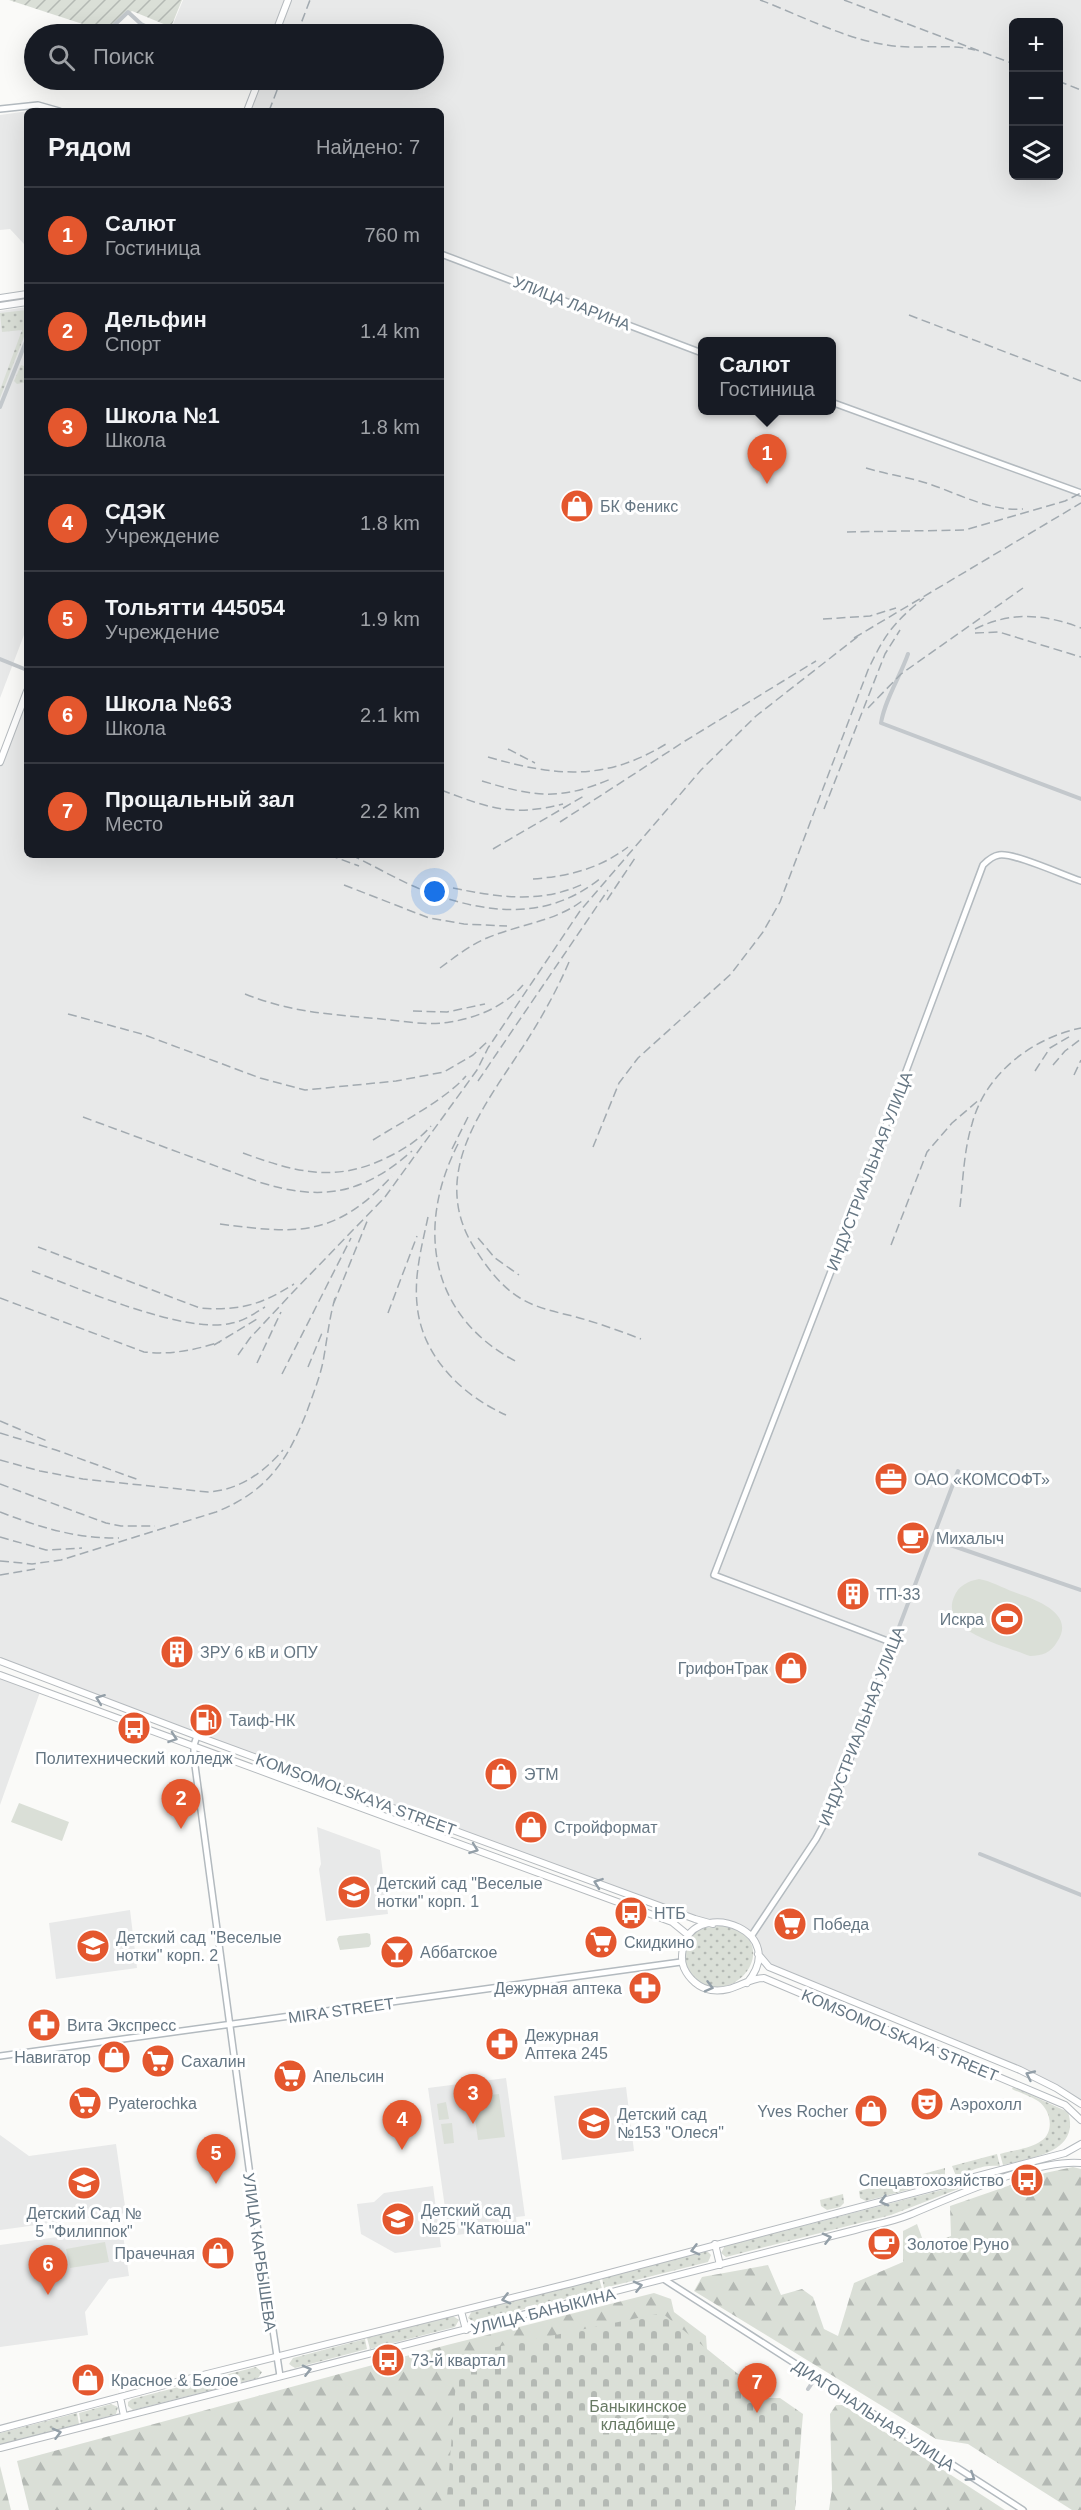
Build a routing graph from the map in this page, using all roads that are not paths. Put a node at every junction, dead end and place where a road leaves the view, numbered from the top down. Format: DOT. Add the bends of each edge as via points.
graph roads {
  1 [pos="288,0"];
  2 [pos="115,24"];
  3 [pos="141,24"];
  4 [pos="279,24"];
  5 [pos="255,90"];
  6 [pos="48,108"];
  7 [pos="248,108"];
  8 [pos="0,110"];
  9 [pos="444,255"];
  10 [pos="24,294"];
  11 [pos="0,298"];
  12 [pos="24,302"];
  13 [pos="0,306"];
  14 [pos="24,347"];
  15 [pos="698,351"];
  16 [pos="836,404"];
  17 [pos="0,407"];
  18 [pos="1081,493"];
  19 [pos="908,654"];
  20 [pos="0,659"];
  21 [pos="24,669"];
  22 [pos="24,699"];
  23 [pos="0,762"];
  24 [pos="1081,799"];
  25 [pos="1081,881"];
  26 [pos="958,1471"];
  27 [pos="933,1539"];
  28 [pos="1081,1590"];
  29 [pos="893,1643"];
  30 [pos="0,1661"];
  31 [pos="0,1674"];
  32 [pos="197,1736"];
  33 [pos="194,1745"];
  34 [pos="318,1780"];
  35 [pos="314,1790"];
  36 [pos="510,1851"];
  37 [pos="980,1854"];
  38 [pos="506,1861"];
  39 [pos="1081,1895"];
  40 [pos="713,1923"];
  41 [pos="688,1935"];
  42 [pos="752,1935"];
  43 [pos="758,1954"];
  44 [pos="681,1962"];
  45 [pos="747,1983"];
  46 [pos="230,2025"];
  47 [pos="0,2056"];
  48 [pos="1056,2088"];
  49 [pos="1051,2099"];
  50 [pos="1081,2104"];
  51 [pos="1081,2120"];
  52 [pos="1081,2144"];
  53 [pos="1081,2163"];
  54 [pos="963,2179"];
  55 [pos="966,2191"];
  56 [pos="715,2244"];
  57 [pos="720,2265"];
  58 [pos="665,2280"];
  59 [pos="461,2311"];
  60 [pos="466,2330"];
  61 [pos="275,2357"];
  62 [pos="280,2376"];
  63 [pos="816,2377"];
  64 [pos="808,2389"];
  65 [pos="120,2397"];
  66 [pos="124,2416"];
  67 [pos="0,2429"];
  68 [pos="0,2448"];
  69 [pos="1023,2510"];
  1 -- 4 [label="main road"];
  2 -- 3 [label="street" via="128,12"];
  5 -- 7 [label="main road"];
  6 -- 8 [label="street" via="38,105"];
  9 -- 15 [label="street, УЛИЦА ЛАРИНА"];
  10 -- 11 [label="main road"];
  12 -- 13 [label="main road"];
  14 -- 17 [label="street"];
  16 -- 18 [label="street"];
  19 -- 24 [label="street" via="881,723"];
  20 -- 21 [label="street"];
  22 -- 23 [label="main road"];
  25 -- 29 [label="street, ИНДУСТРИАЛЬНАЯ УЛИЦА" via="1000,854 983,865 714,1575"];
  26 -- 27 [label="street, ИНДУСТРИАЛЬНАЯ УЛИЦА"];
  27 -- 28 [label="street"];
  27 -- 29 [label="street, ИНДУСТРИАЛЬНАЯ УЛИЦА"];
  29 -- 42 [label="street, ИНДУСТРИАЛЬНАЯ УЛИЦА" via="830,1813"];
  32 -- 30 [label="main road, KOMSOMOLSKAYA STREET, one-way"];
  31 -- 33 [label="main road, KOMSOMOLSKAYA STREET, one-way"];
  32 -- 33 [label="street, УЛИЦА КАРБЫШЕВА"];
  32 -- 34 [label="main road, KOMSOMOLSKAYA STREET"];
  33 -- 35 [label="main road, KOMSOMOLSKAYA STREET"];
  33 -- 46 [label="street, УЛИЦА КАРБЫШЕВА"];
  34 -- 35 [label="main road"];
  34 -- 36 [label="main road, KOMSOMOLSKAYA STREET"];
  35 -- 38 [label="main road, KOMSOMOLSKAYA STREET, one-way"];
  36 -- 38 [label="main road"];
  40 -- 36 [label="main road, KOMSOMOLSKAYA STREET, one-way" via="695,1920"];
  37 -- 39 [label="street"];
  38 -- 41 [label="main road, KOMSOMOLSKAYA STREET" via="672,1922"];
  40 -- 41 [label="main road"];
  40 -- 42 [label="main road" via="733,1924"];
  41 -- 44 [label="main road"];
  42 -- 43 [label="main road"];
  43 -- 45 [label="main road" via="754,1975"];
  48 -- 43 [label="main road, KOMSOMOLSKAYA STREET, one-way" via="769,1967"];
  44 -- 45 [label="main road, one-way" via="694,1982 708,1989 723,1990"];
  44 -- 46 [label="street, MIRA STREET"];
  45 -- 49 [label="main road, KOMSOMOLSKAYA STREET" via="764,1978"];
  46 -- 47 [label="street, MIRA STREET"];
  46 -- 61 [label="street, УЛИЦА КАРБЫШЕВА"];
  48 -- 49 [label="main road"];
  48 -- 50 [label="main road, KOMSOMOLSKAYA STREET"];
  49 -- 51 [label="main road, KOMSOMOLSKAYA STREET" via="1072,2109"];
  52 -- 54 [label="main road, УЛИЦА БАНЫКИНА" via="1065,2153"];
  53 -- 55 [label="main road, УЛИЦА БАНЫКИНА" via="1047,2166"];
  54 -- 55 [label="main road" via="969,2184"];
  54 -- 56 [label="main road, УЛИЦА БАНЫКИНА, one-way"];
  57 -- 55 [label="main road, УЛИЦА БАНЫКИНА, one-way" via="906,2216"];
  56 -- 57 [label="main road"];
  56 -- 59 [label="main road, УЛИЦА БАНЫКИНА, one-way"];
  57 -- 58 [label="main road, УЛИЦА БАНЫКИНА"];
  60 -- 58 [label="main road, УЛИЦА БАНЫКИНА, one-way"];
  58 -- 63 [label="street, ДИАГОНАЛЬНАЯ УЛИЦА"];
  59 -- 60 [label="main road"];
  59 -- 61 [label="main road, УЛИЦА БАНЫКИНА"];
  62 -- 60 [label="main road, УЛИЦА БАНЫКИНА, one-way"];
  61 -- 62 [label="street, УЛИЦА КАРБЫШЕВА"];
  61 -- 65 [label="main road, УЛИЦА БАНЫКИНА"];
  62 -- 66 [label="main road, УЛИЦА БАНЫКИНА"];
  63 -- 64 [label="street"];
  63 -- 69 [label="street, ДИАГОНАЛЬНАЯ УЛИЦА, one-way"];
  65 -- 66 [label="main road"];
  65 -- 67 [label="main road, УЛИЦА БАНЫКИНА"];
  68 -- 66 [label="main road, УЛИЦА БАНЫКИНА, one-way"];
}
